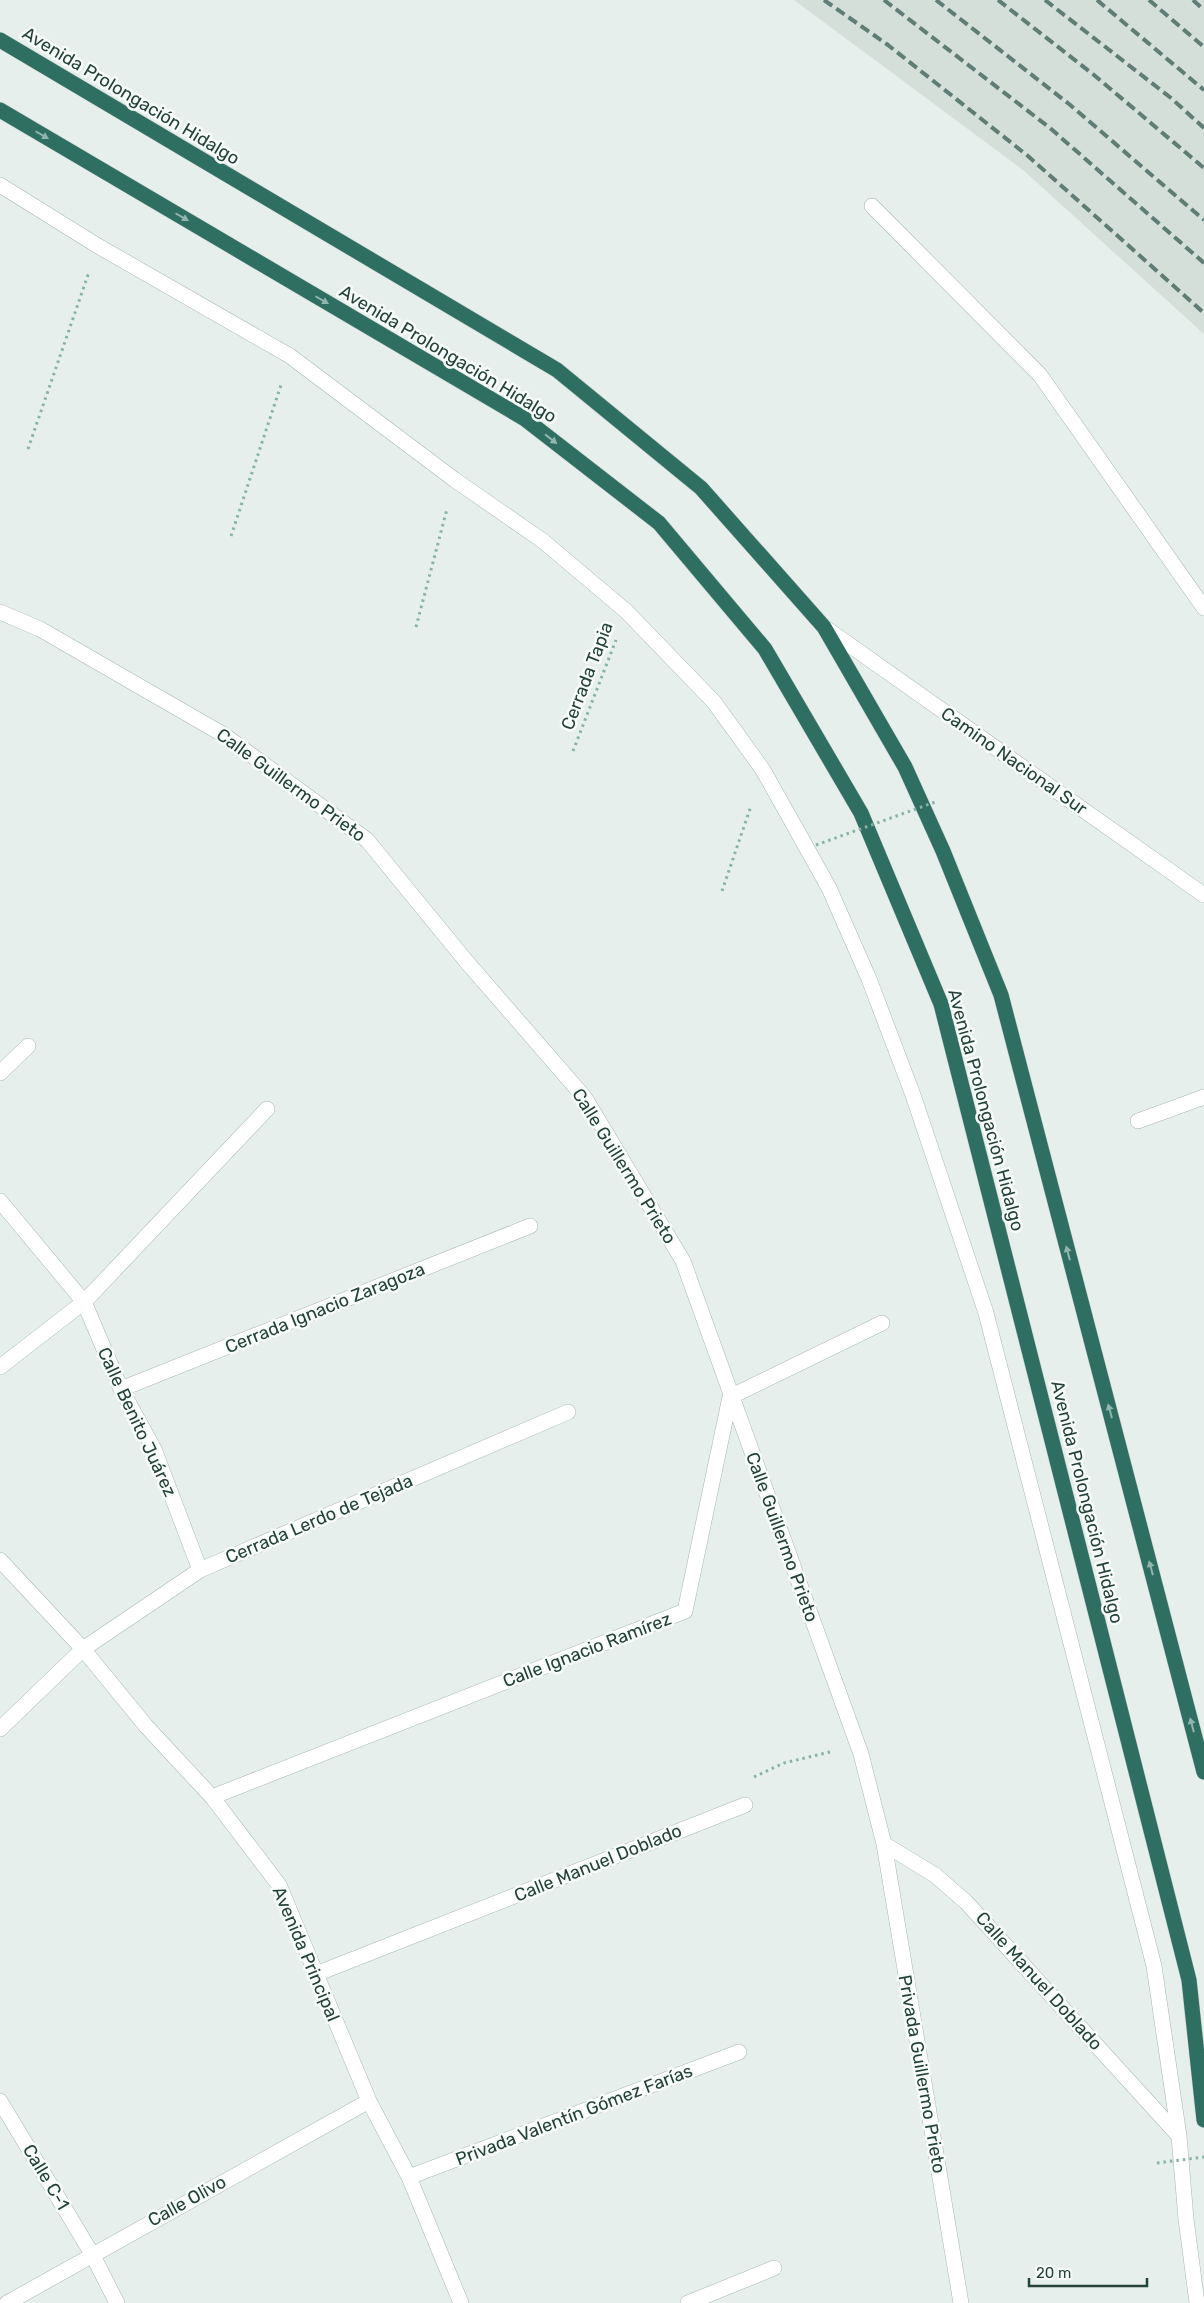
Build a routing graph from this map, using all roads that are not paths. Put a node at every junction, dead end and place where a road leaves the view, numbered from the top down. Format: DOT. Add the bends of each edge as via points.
graph roads {
  1 [pos="0,40"];
  2 [pos="0,110"];
  3 [pos="0,185"];
  4 [pos="872,206"];
  5 [pos="1204,608"];
  6 [pos="0,612"];
  7 [pos="824,627"];
  8 [pos="1204,894"];
  9 [pos="28,1046"];
  10 [pos="0,1072"];
  11 [pos="1204,1098"];
  12 [pos="267,1109"];
  13 [pos="1138,1121"];
  14 [pos="0,1201"];
  15 [pos="530,1226"];
  16 [pos="84,1302"];
  17 [pos="882,1323"];
  18 [pos="0,1367"];
  19 [pos="120,1389"];
  20 [pos="730,1398"];
  21 [pos="568,1412"];
  22 [pos="0,1560"];
  23 [pos="200,1570"];
  24 [pos="83,1650"];
  25 [pos="0,1729"];
  26 [pos="1204,1772"];
  27 [pos="212,1797"];
  28 [pos="745,1805"];
  29 [pos="884,1844"];
  30 [pos="316,1974"];
  31 [pos="739,2052"];
  32 [pos="0,2101"];
  33 [pos="369,2102"];
  34 [pos="1204,2120"];
  35 [pos="1179,2136"];
  36 [pos="409,2177"];
  37 [pos="92,2254"];
  38 [pos="774,2268"];
  39 [pos="7,2303"];
  40 [pos="117,2303"];
  41 [pos="461,2303"];
  42 [pos="688,2303"];
  43 [pos="961,2303"];
  44 [pos="1197,2303"];
  1 -- 7 [label="highway, Avenida Prolongación Hidalgo" via="557,370 701,488"];
  2 -- 34 [label="highway, Avenida Prolongación Hidalgo, one-way" via="526,419 659,523 765,649 860,813 941,1004 1189,1980"];
  3 -- 35 [label="street" via="98,246 290,356 455,480 543,541 626,611 714,702 763,770 829,888 869,979 914,1095 986,1313 1154,1966"];
  4 -- 5 [label="street" via="1040,375"];
  6 -- 20 [label="street, Calle Guillermo Prieto" via="40,629 224,734 367,840 585,1098 683,1261"];
  7 -- 8 [label="street, Camino Nacional Sur"];
  26 -- 7 [label="highway, Avenida Prolongación Hidalgo, one-way" via="1001,995 943,850 905,767"];
  9 -- 10 [label="street"];
  11 -- 13 [label="street"];
  12 -- 16 [label="street"];
  14 -- 16 [label="street, Calle Benito Juárez"];
  15 -- 19 [label="street, Cerrada Ignacio Zaragoza"];
  16 -- 18 [label="street"];
  16 -- 19 [label="street, Calle Benito Juárez"];
  17 -- 20 [label="street"];
  19 -- 23 [label="street, Calle Benito Juárez" via="154,1449"];
  20 -- 27 [label="street, Calle Ignacio Ramírez" via="685,1611"];
  20 -- 29 [label="street, Calle Guillermo Prieto" via="858,1745"];
  21 -- 23 [label="street, Cerrada Lerdo de Tejada"];
  22 -- 24 [label="street, Avenida Principal"];
  23 -- 24 [label="street, Cerrada Lerdo de Tejada"];
  24 -- 25 [label="street, Cerrada Lerdo de Tejada"];
  24 -- 27 [label="street, Avenida Principal" via="146,1726"];
  27 -- 30 [label="street, Avenida Principal" via="279,1885"];
  28 -- 30 [label="street, Calle Manuel Doblado"];
  29 -- 35 [label="street, Calle Manuel Doblado" via="935,1875 966,1902"];
  29 -- 43 [label="street, Privada Guillermo Prieto"];
  30 -- 33 [label="street, Avenida Principal"];
  31 -- 36 [label="street, Privada Valentín Gómez Farías"];
  32 -- 37 [label="street, Calle C-1"];
  33 -- 36 [label="street, Avenida Principal"];
  33 -- 37 [label="street, Calle Olivo"];
  35 -- 44 [label="street"];
  36 -- 41 [label="street, Avenida Principal"];
  37 -- 39 [label="street, Calle Olivo"];
  37 -- 40 [label="street, Calle C-1"];
  38 -- 42 [label="street"];
}
